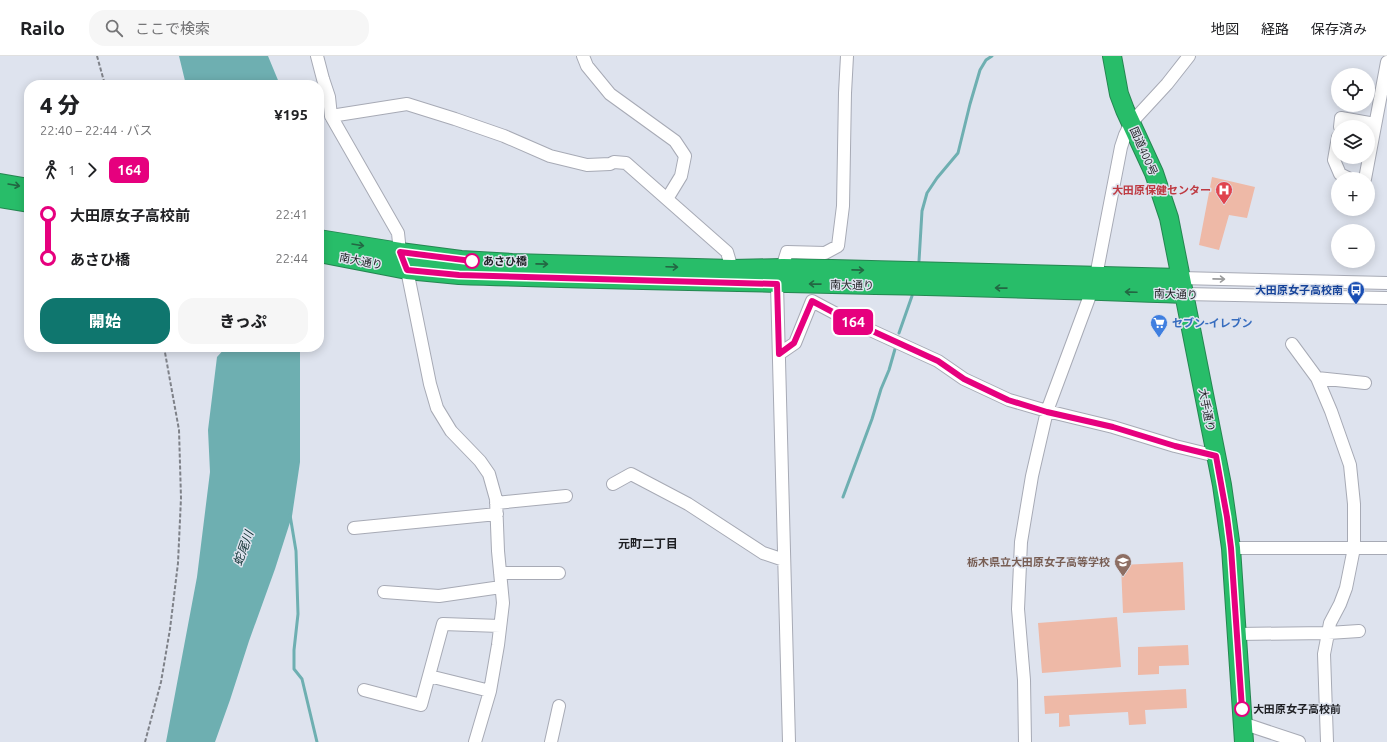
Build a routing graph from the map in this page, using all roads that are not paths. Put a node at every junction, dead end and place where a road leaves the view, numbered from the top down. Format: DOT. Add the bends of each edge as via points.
graph roads {
  1 [pos="317,56"];
  2 [pos="583,56"];
  3 [pos="847,56"];
  4 [pos="1112,56"];
  5 [pos="1189,56"];
  6 [pos="1387,62"];
  7 [pos="323,80"];
  8 [pos="324,83"];
  9 [pos="331,116"];
  10 [pos="1341,120"];
  11 [pos="1352,120"];
  12 [pos="1131,123"];
  13 [pos="1375,124"];
  14 [pos="0,182"];
  15 [pos="24,187"];
  16 [pos="0,198"];
  17 [pos="667,199"];
  18 [pos="24,202"];
  19 [pos="324,240"];
  20 [pos="400,252"];
  21 [pos="324,255"];
  22 [pos="732,269"];
  23 [pos="407,270"];
  24 [pos="780,276"];
  25 [pos="1094,283"];
  26 [pos="1387,283"];
  27 [pos="1182,286"];
  28 [pos="1387,298"];
  29 [pos="1292,344"];
  30 [pos="779,354"];
  31 [pos="1317,378"];
  32 [pos="1365,383"];
  33 [pos="1047,412"];
  34 [pos="1216,456"];
  35 [pos="613,484"];
  36 [pos="566,496"];
  37 [pos="497,509"];
  38 [pos="354,528"];
  39 [pos="1231,548"];
  40 [pos="1354,548"];
  41 [pos="1387,548"];
  42 [pos="784,560"];
  43 [pos="500,573"];
  44 [pos="559,573"];
  45 [pos="501,587"];
  46 [pos="384,592"];
  47 [pos="500,626"];
  48 [pos="1359,631"];
  49 [pos="1328,633"];
  50 [pos="1237,634"];
  51 [pos="429,676"];
  52 [pos="364,690"];
  53 [pos="490,691"];
  54 [pos="559,706"];
  55 [pos="1242,723"];
  56 [pos="475,742"];
  57 [pos="551,742"];
  58 [pos="789,742"];
  59 [pos="1025,742"];
  60 [pos="1244,742"];
  61 [pos="1299,742"];
  62 [pos="1327,742"];
  1 -- 7 [label="street"];
  2 -- 17 [label="street" via="587,66 610,94 675,141 685,156 681,176"];
  3 -- 24 [label="street" via="843,206 838,246 825,253 787,252"];
  4 -- 12 [label="highway, 国道400号" via="1119,94"];
  5 -- 12 [label="street"];
  6 -- 13 [label="street"];
  8 -- 9 [label="street"];
  9 -- 17 [label="street" via="407,104 504,136 550,156 587,165 626,163"];
  9 -- 20 [label="street" via="398,233"];
  10 -- 11 [label="street"];
  12 -- 25 [label="street" via="1121,147"];
  12 -- 27 [label="highway, 国道400号" via="1162,195"];
  14 -- 15 [label="highway, one-way"];
  16 -- 18 [label="highway"];
  17 -- 22 [label="street" via="727,252"];
  19 -- 20 [label="highway, 南大通り, one-way"];
  20 -- 22 [label="highway, 南大通り, one-way" via="512,263"];
  20 -- 23 [label="street"];
  21 -- 23 [label="highway, 南大通り"];
  22 -- 24 [label="highway, 南大通り"];
  23 -- 24 [label="highway, 南大通り" via="459,275"];
  23 -- 37 [label="street" via="437,408 451,431 489,474"];
  24 -- 25 [label="highway, 南大通り"];
  24 -- 30 [label="street"];
  25 -- 27 [label="highway, 南大通り"];
  25 -- 33 [label="street"];
  27 -- 26 [label="street, 南大通り, one-way"];
  27 -- 28 [label="street, 南大通り"];
  27 -- 34 [label="highway, 大手通り"];
  29 -- 31 [label="street"];
  30 -- 33 [label="street" via="794,343 812,301 938,361 964,379 1008,400"];
  30 -- 42 [label="street"];
  31 -- 32 [label="street"];
  31 -- 40 [label="street" via="1350,465 1354,504"];
  33 -- 34 [label="street" via="1113,427"];
  33 -- 59 [label="street" via="1032,476 1021,542 1018,609 1024,680"];
  34 -- 39 [label="highway, 大手通り"];
  35 -- 42 [label="street" via="632,474 688,504 763,553"];
  36 -- 37 [label="street"];
  37 -- 38 [label="street"];
  37 -- 43 [label="street"];
  39 -- 40 [label="street"];
  39 -- 50 [label="highway, 大手通り"];
  40 -- 41 [label="street"];
  40 -- 49 [label="street" via="1346,588"];
  42 -- 58 [label="street"];
  43 -- 44 [label="street"];
  43 -- 45 [label="street"];
  45 -- 46 [label="street" via="439,596"];
  45 -- 47 [label="street" via="503,604"];
  47 -- 51 [label="street" via="443,624"];
  47 -- 53 [label="street"];
  48 -- 49 [label="street"];
  49 -- 50 [label="street"];
  49 -- 62 [label="street" via="1324,654"];
  50 -- 55 [label="highway, 大手通り"];
  51 -- 52 [label="street" via="421,705"];
  51 -- 53 [label="street"];
  53 -- 56 [label="street"];
  54 -- 57 [label="street"];
  55 -- 60 [label="highway, 大手通り"];
  55 -- 61 [label="street"];
}
